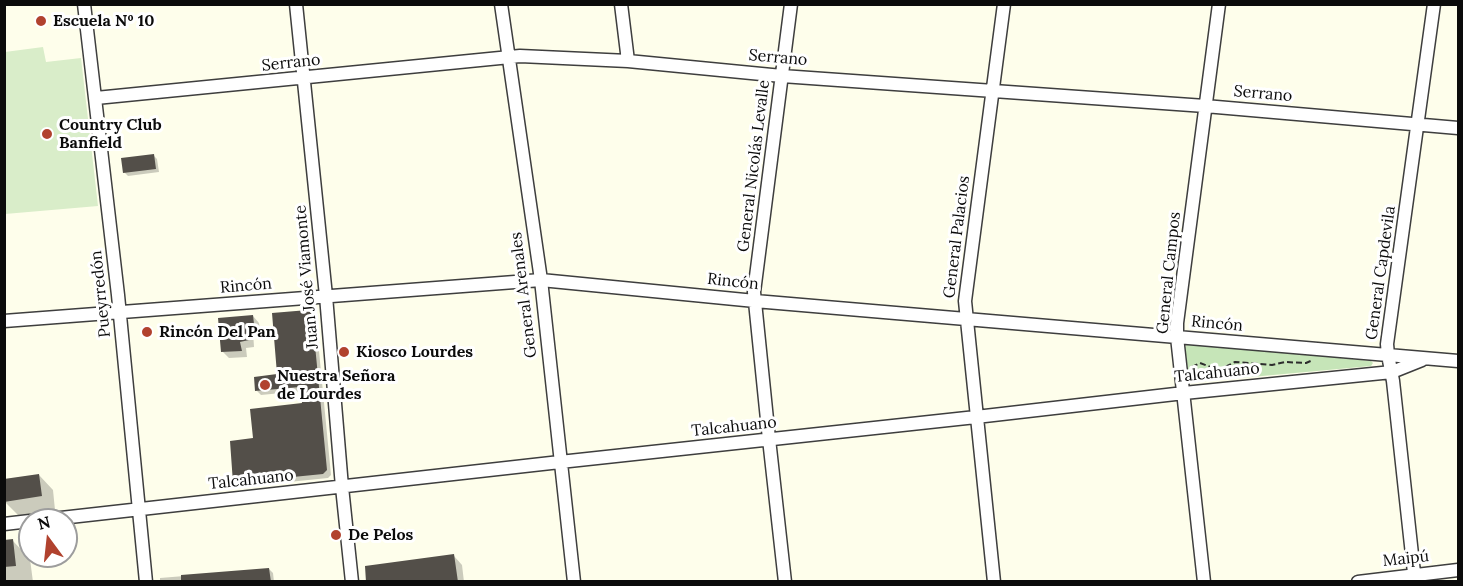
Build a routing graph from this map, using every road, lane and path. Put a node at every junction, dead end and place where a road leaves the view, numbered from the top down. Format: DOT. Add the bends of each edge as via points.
graph roads {
  1 [pos="84,4"];
  2 [pos="296,4"];
  3 [pos="501,4"];
  4 [pos="621,4"];
  5 [pos="791,4"];
  6 [pos="1004,4"];
  7 [pos="1219,4"];
  8 [pos="1434,4"];
  9 [pos="509,56"];
  10 [pos="628,61"];
  11 [pos="782,76"];
  12 [pos="303,78"];
  13 [pos="992,90"];
  14 [pos="96,98"];
  15 [pos="1205,106"];
  16 [pos="1418,124"];
  17 [pos="1458,128"];
  18 [pos="541,280"];
  19 [pos="326,296"];
  20 [pos="755,301"];
  21 [pos="119,312"];
  22 [pos="966,319"];
  23 [pos="4,321"];
  24 [pos="1178,337"];
  25 [pos="1320,349"];
  26 [pos="1388,355"];
  27 [pos="1426,358"];
  28 [pos="1458,361"];
  29 [pos="1392,372"];
  30 [pos="1182,373"];
  31 [pos="1184,393"];
  32 [pos="976,417"];
  33 [pos="768,439"];
  34 [pos="560,462"];
  35 [pos="342,487"];
  36 [pos="139,509"];
  37 [pos="78,516"];
  38 [pos="1458,570"];
  39 [pos="1414,578"];
  40 [pos="146,582"];
  41 [pos="352,582"];
  42 [pos="574,582"];
  43 [pos="785,582"];
  44 [pos="994,582"];
  45 [pos="1204,582"];
  46 [pos="1358,582"];
  1 -- 14 [label="street, Pueyrredón"];
  2 -- 12 [label="street, Juan José Viamonte"];
  3 -- 9 [label="street, General Arenales"];
  4 -- 10 [label="street"];
  5 -- 11 [label="street, General Nicolás Levalle"];
  6 -- 13 [label="street, General Palacios"];
  7 -- 15 [label="street, General Campos"];
  8 -- 16 [label="street, General Capdevila"];
  9 -- 10 [label="street, Serrano"];
  9 -- 12 [label="street, Serrano"];
  9 -- 18 [label="street, General Arenales"];
  10 -- 11 [label="street, Serrano"];
  11 -- 13 [label="street, Serrano"];
  11 -- 20 [label="street, General Nicolás Levalle"];
  12 -- 14 [label="street, Serrano"];
  12 -- 19 [label="street, Juan José Viamonte"];
  13 -- 15 [label="street, Serrano"];
  13 -- 22 [label="street, General Palacios" via="965,301"];
  14 -- 21 [label="street, Pueyrredón"];
  15 -- 16 [label="street, Serrano"];
  15 -- 24 [label="street, General Campos"];
  16 -- 17 [label="street, Serrano"];
  16 -- 26 [label="street, General Capdevila"];
  18 -- 19 [label="street, Rincón"];
  18 -- 20 [label="street, Rincón"];
  18 -- 34 [label="street, General Arenales"];
  19 -- 21 [label="street, Rincón"];
  19 -- 35 [label="street, Juan José Viamonte"];
  20 -- 22 [label="street, Rincón"];
  20 -- 33 [label="street, General Nicolás Levalle"];
  21 -- 23 [label="street, Rincón"];
  21 -- 36 [label="street, Pueyrredón"];
  22 -- 24 [label="street, Rincón"];
  22 -- 32 [label="street, General Palacios"];
  24 -- 25 [label="street, Rincón"];
  24 -- 30 [label="street, General Campos"];
  25 -- 26 [label="street, Rincón"];
  25 -- 30 [label="path" via="1306,363 1235,362 1216,369 1200,363"];
  26 -- 27 [label="street, Rincón"];
  26 -- 29 [label="street, General Capdevila"];
  27 -- 28 [label="street, Rincón"];
  27 -- 29 [label="street, Talcahuano"];
  29 -- 31 [label="street, Talcahuano"];
  29 -- 39 [label="street, General Capdevila"];
  30 -- 31 [label="street, General Campos"];
  31 -- 32 [label="street, Talcahuano"];
  31 -- 45 [label="street, General Campos"];
  32 -- 33 [label="street, Talcahuano"];
  32 -- 44 [label="street, General Palacios"];
  33 -- 34 [label="street, Talcahuano"];
  33 -- 43 [label="street, General Nicolás Levalle"];
  34 -- 35 [label="street, Talcahuano"];
  34 -- 42 [label="street, General Arenales"];
  35 -- 36 [label="street, Talcahuano"];
  35 -- 41 [label="street, Juan José Viamonte"];
  36 -- 37 [label="street, Talcahuano"];
  36 -- 40 [label="street, Pueyrredón"];
  38 -- 39 [label="street, Maipú"];
  39 -- 46 [label="street, Maipú"];
}
